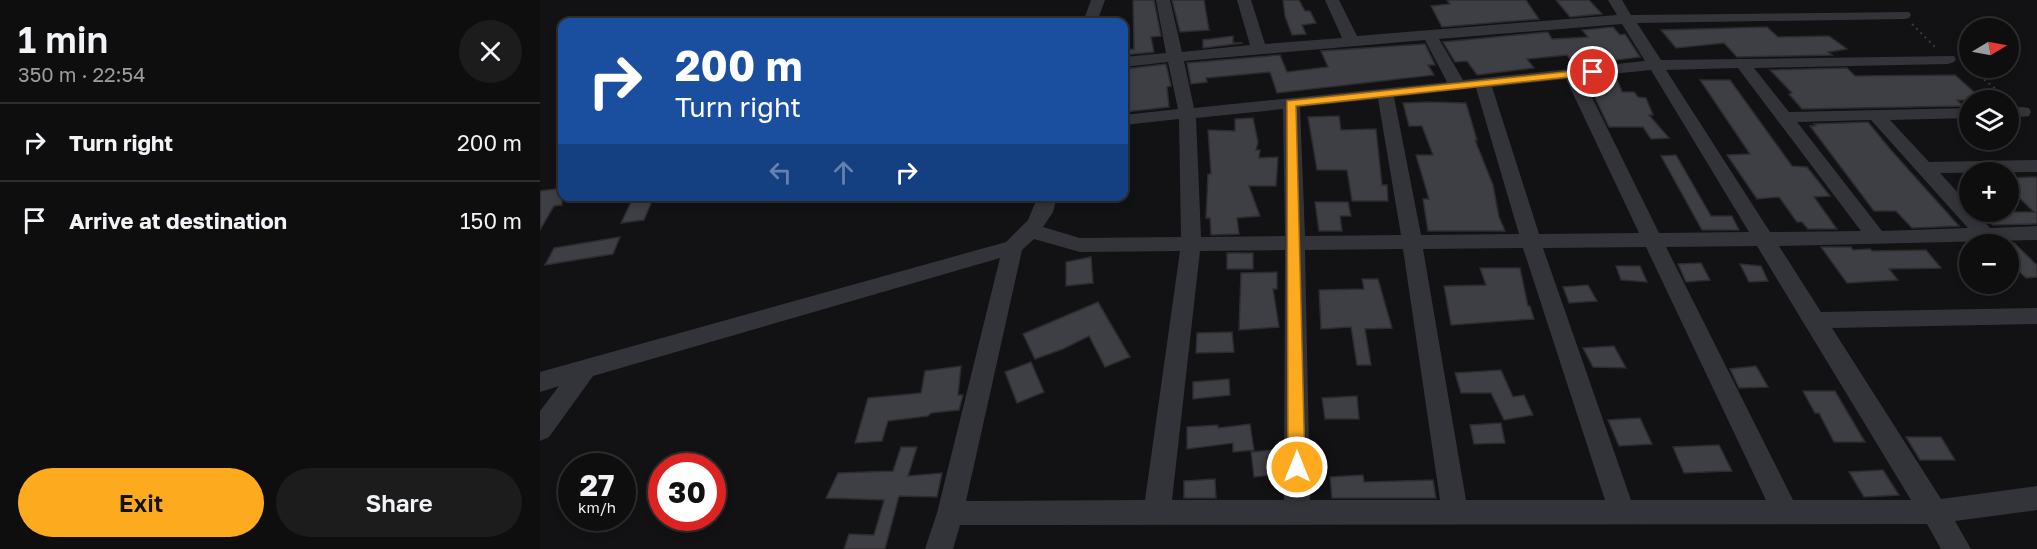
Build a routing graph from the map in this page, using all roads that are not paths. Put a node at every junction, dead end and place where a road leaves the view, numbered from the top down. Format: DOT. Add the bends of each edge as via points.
graph roads {
  1 [pos="1098,0"];
  2 [pos="1163,0"];
  3 [pos="1244,0"];
  4 [pos="1350,0"];
  5 [pos="1614,0"];
  6 [pos="1332,1"];
  7 [pos="1904,15"];
  8 [pos="1091,18"];
  9 [pos="1628,19"];
  10 [pos="1430,36"];
  11 [pos="1352,42"];
  12 [pos="1259,49"];
  13 [pos="1175,57"];
  14 [pos="1948,59"];
  15 [pos="1128,62"];
  16 [pos="1743,63"];
  17 [pos="1656,65"];
  18 [pos="1572,74"];
  19 [pos="1483,83"];
  20 [pos="1458,86"];
  21 [pos="1385,93"];
  22 [pos="1291,103"];
  23 [pos="1959,113"];
  24 [pos="1187,114"];
  25 [pos="1876,115"];
  26 [pos="1784,117"];
  27 [pos="1128,120"];
  28 [pos="2037,166"];
  29 [pos="1923,168"];
  30 [pos="1046,201"];
  31 [pos="1032,231"];
  32 [pos="2037,233"];
  33 [pos="1984,234"];
  34 [pos="2011,234"];
  35 [pos="1959,236"];
  36 [pos="1877,238"];
  37 [pos="1765,239"];
  38 [pos="1654,240"];
  39 [pos="1531,241"];
  40 [pos="1412,242"];
  41 [pos="1295,243"];
  42 [pos="1191,244"];
  43 [pos="1013,247"];
  44 [pos="2037,316"];
  45 [pos="1815,320"];
  46 [pos="585,369"];
  47 [pos="540,382"];
  48 [pos="540,430"];
  49 [pos="2037,498"];
  50 [pos="1297,512"];
  51 [pos="1622,512"];
  52 [pos="1785,512"];
  53 [pos="1934,512"];
  54 [pos="950,513"];
  55 [pos="1156,513"];
  56 [pos="1455,513"];
  57 [pos="939,549"];
  58 [pos="1957,549"];
  1 -- 8 [label="street"];
  2 -- 13 [label="street"];
  3 -- 12 [label="street"];
  4 -- 6 [label="street"];
  5 -- 9 [label="street"];
  6 -- 11 [label="street"];
  7 -- 9 [label="street"];
  9 -- 10 [label="street"];
  9 -- 17 [label="street"];
  10 -- 11 [label="street"];
  10 -- 20 [label="street"];
  11 -- 12 [label="street"];
  12 -- 13 [label="street"];
  13 -- 15 [label="street"];
  13 -- 24 [label="street"];
  14 -- 16 [label="street"];
  16 -- 17 [label="street"];
  16 -- 26 [label="street"];
  17 -- 18 [label="street"];
  17 -- 37 [label="street"];
  18 -- 19 [label="street"];
  18 -- 38 [label="street"];
  19 -- 20 [label="street"];
  19 -- 39 [label="street"];
  20 -- 21 [label="street"];
  21 -- 22 [label="street"];
  21 -- 40 [label="street"];
  22 -- 24 [label="street"];
  22 -- 41 [label="street"];
  23 -- 25 [label="street"];
  24 -- 27 [label="street"];
  24 -- 42 [label="street"];
  25 -- 26 [label="street"];
  25 -- 29 [label="street"];
  26 -- 36 [label="street"];
  28 -- 29 [label="street"];
  29 -- 33 [label="street"];
  30 -- 31 [label="street"];
  31 -- 42 [label="street" via="1080,245"];
  31 -- 43 [label="street"];
  32 -- 34 [label="street"];
  35 -- 36 [label="street"];
  36 -- 37 [label="street"];
  37 -- 38 [label="street"];
  37 -- 45 [label="street"];
  38 -- 39 [label="street"];
  38 -- 52 [label="street"];
  39 -- 40 [label="street"];
  39 -- 51 [label="street"];
  40 -- 41 [label="street"];
  40 -- 56 [label="street"];
  41 -- 42 [label="street"];
  41 -- 50 [label="street"];
  42 -- 55 [label="street"];
  43 -- 46 [label="street"];
  43 -- 54 [label="street"];
  44 -- 45 [label="street"];
  45 -- 53 [label="street"];
  46 -- 47 [label="street"];
  46 -- 48 [label="street"];
  49 -- 53 [label="street"];
  50 -- 55 [label="street"];
  50 -- 56 [label="street"];
  51 -- 52 [label="street"];
  51 -- 56 [label="street"];
  52 -- 53 [label="street"];
  53 -- 58 [label="street"];
  54 -- 55 [label="street"];
  54 -- 57 [label="street"];
}
